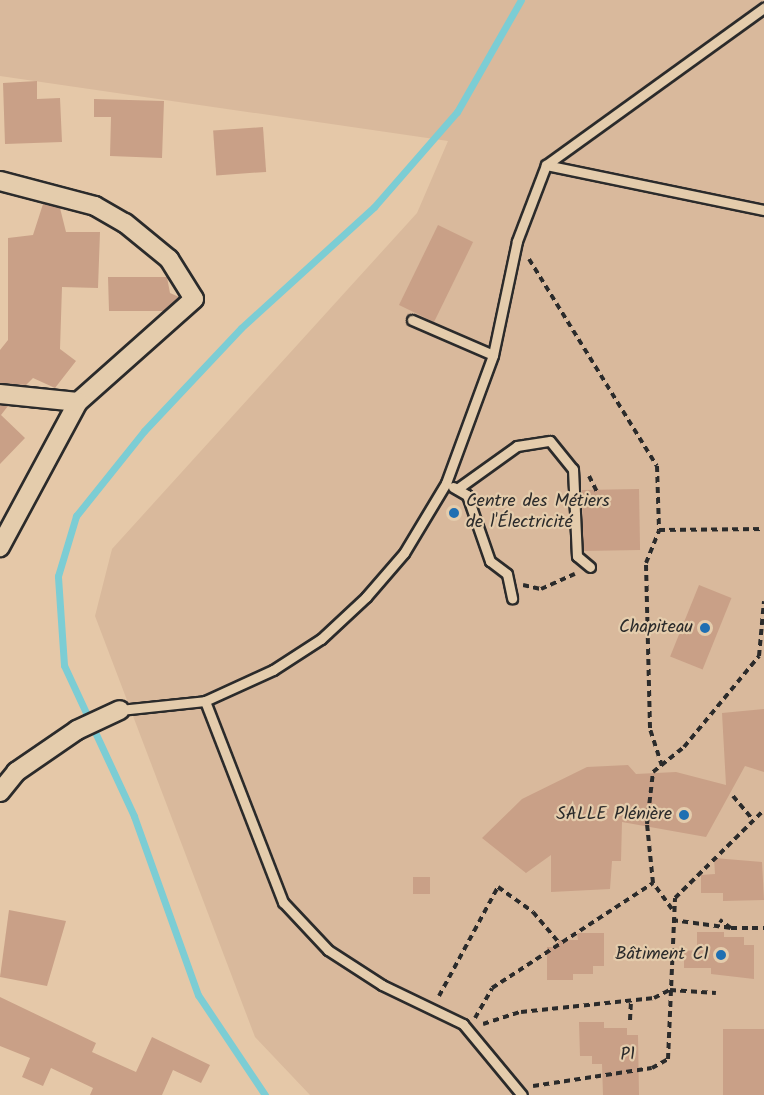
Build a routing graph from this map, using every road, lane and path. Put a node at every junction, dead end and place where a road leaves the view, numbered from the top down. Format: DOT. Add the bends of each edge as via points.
graph roads {
  1 [pos="764,9"];
  2 [pos="546,165"];
  3 [pos="0,181"];
  4 [pos="764,210"];
  5 [pos="517,241"];
  6 [pos="412,320"];
  7 [pos="493,355"];
  8 [pos="0,394"];
  9 [pos="78,402"];
  10 [pos="446,483"];
  11 [pos="457,489"];
  12 [pos="764,529"];
  13 [pos="660,530"];
  14 [pos="0,547"];
  15 [pos="590,567"];
  16 [pos="509,583"];
  17 [pos="512,598"];
  18 [pos="764,601"];
  19 [pos="763,630"];
  20 [pos="205,701"];
  21 [pos="120,710"];
  22 [pos="662,766"];
  23 [pos="0,792"];
  24 [pos="733,796"];
  25 [pos="764,810"];
  26 [pos="753,820"];
  27 [pos="653,883"];
  28 [pos="672,909"];
  29 [pos="672,920"];
  30 [pos="720,920"];
  31 [pos="731,928"];
  32 [pos="764,928"];
  33 [pos="560,944"];
  34 [pos="670,990"];
  35 [pos="716,993"];
  36 [pos="631,1001"];
  37 [pos="433,1008"];
  38 [pos="630,1020"];
  39 [pos="468,1029"];
  40 [pos="521,1092"];
  1 -- 2 [label="lane"];
  2 -- 4 [label="lane"];
  2 -- 5 [label="lane"];
  3 -- 9 [label="street" via="95,206 125,223 169,259 194,299"];
  5 -- 7 [label="lane"];
  5 -- 13 [label="path" via="657,466"];
  6 -- 7 [label="lane"];
  7 -- 10 [label="lane"];
  8 -- 9 [label="street"];
  9 -- 14 [label="street"];
  10 -- 11 [label="lane"];
  10 -- 20 [label="lane" via="404,553 321,639 273,670"];
  11 -- 15 [label="lane" via="517,446 550,441 573,469 577,556"];
  11 -- 16 [label="lane" via="467,495 490,561"];
  12 -- 13 [label="path"];
  13 -- 22 [label="path" via="646,563 650,728"];
  15 -- 16 [label="path" via="541,589"];
  16 -- 17 [label="lane"];
  18 -- 19 [label="path"];
  19 -- 22 [label="path" via="759,656 684,747"];
  20 -- 21 [label="lane"];
  20 -- 37 [label="lane" via="283,902 328,950 382,985"];
  21 -- 23 [label="street" via="77,730 16,772"];
  22 -- 27 [label="path" via="653,772 647,824"];
  24 -- 26 [label="path"];
  25 -- 26 [label="path"];
  26 -- 28 [label="path" via="675,898"];
  27 -- 28 [label="path"];
  27 -- 33 [label="path"];
  28 -- 29 [label="path"];
  29 -- 31 [label="path"];
  29 -- 34 [label="path"];
  30 -- 31 [label="path"];
  31 -- 32 [label="path"];
  33 -- 37 [label="path" via="533,912 498,887"];
  33 -- 39 [label="path" via="492,988"];
  34 -- 35 [label="path"];
  34 -- 36 [label="path"];
  34 -- 40 [label="path, P1" via="668,1059 652,1068"];
  36 -- 38 [label="path"];
  36 -- 39 [label="path" via="521,1012"];
  37 -- 39 [label="lane"];
  39 -- 40 [label="lane"];
}
